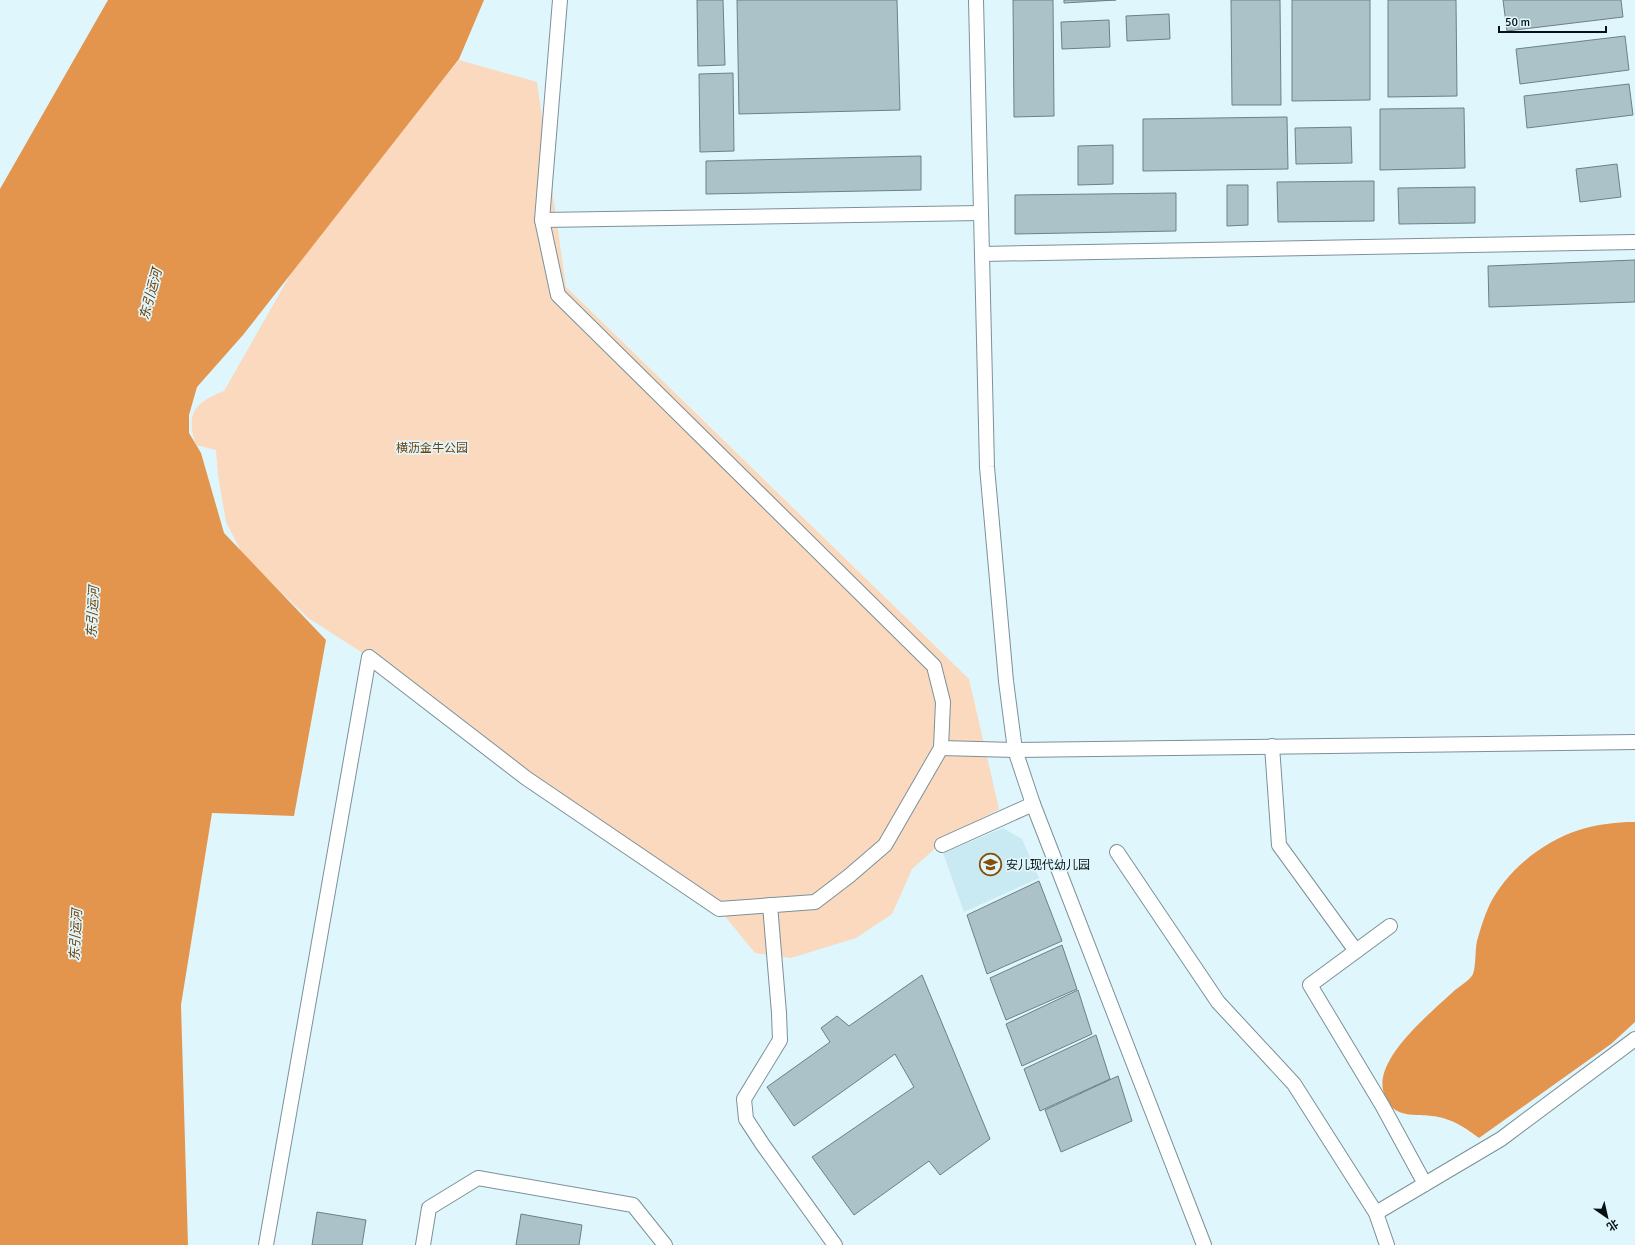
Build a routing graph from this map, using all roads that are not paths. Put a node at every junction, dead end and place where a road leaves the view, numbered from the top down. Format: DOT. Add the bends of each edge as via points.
graph roads {
  1 [pos="560,0"];
  2 [pos="976,0"];
  3 [pos="981,213"];
  4 [pos="542,220"];
  5 [pos="1635,242"];
  6 [pos="982,254"];
  7 [pos="1635,742"];
  8 [pos="1272,746"];
  9 [pos="941,748"];
  10 [pos="1015,750"];
  11 [pos="1033,804"];
  12 [pos="942,845"];
  13 [pos="1117,852"];
  14 [pos="770,905"];
  15 [pos="1390,926"];
  16 [pos="1356,951"];
  17 [pos="1635,1039"];
  18 [pos="1424,1184"];
  19 [pos="1376,1213"];
  20 [pos="266,1245"];
  21 [pos="423,1245"];
  22 [pos="665,1245"];
  23 [pos="835,1245"];
  24 [pos="1204,1245"];
  25 [pos="1388,1245"];
  1 -- 4 [label="street"];
  2 -- 3 [label="street"];
  3 -- 4 [label="street"];
  3 -- 6 [label="street"];
  4 -- 9 [label="street" via="558,295 934,666 944,702"];
  5 -- 6 [label="street"];
  6 -- 10 [label="street" via="987,467 1006,681"];
  7 -- 8 [label="street"];
  8 -- 10 [label="street"];
  8 -- 16 [label="street" via="1279,844"];
  9 -- 10 [label="street"];
  9 -- 14 [label="street" via="885,845 815,902"];
  10 -- 11 [label="street"];
  11 -- 12 [label="street"];
  11 -- 24 [label="street"];
  13 -- 19 [label="street" via="1218,1002 1294,1084"];
  14 -- 20 [label="street" via="719,909 526,778 369,657"];
  14 -- 23 [label="street" via="780,1040 744,1099 746,1119"];
  15 -- 16 [label="street"];
  16 -- 18 [label="street" via="1310,985 1382,1105"];
  17 -- 18 [label="street" via="1501,1139"];
  18 -- 19 [label="street"];
  19 -- 25 [label="street"];
  21 -- 22 [label="street" via="429,1208 478,1178 632,1205"];
}
